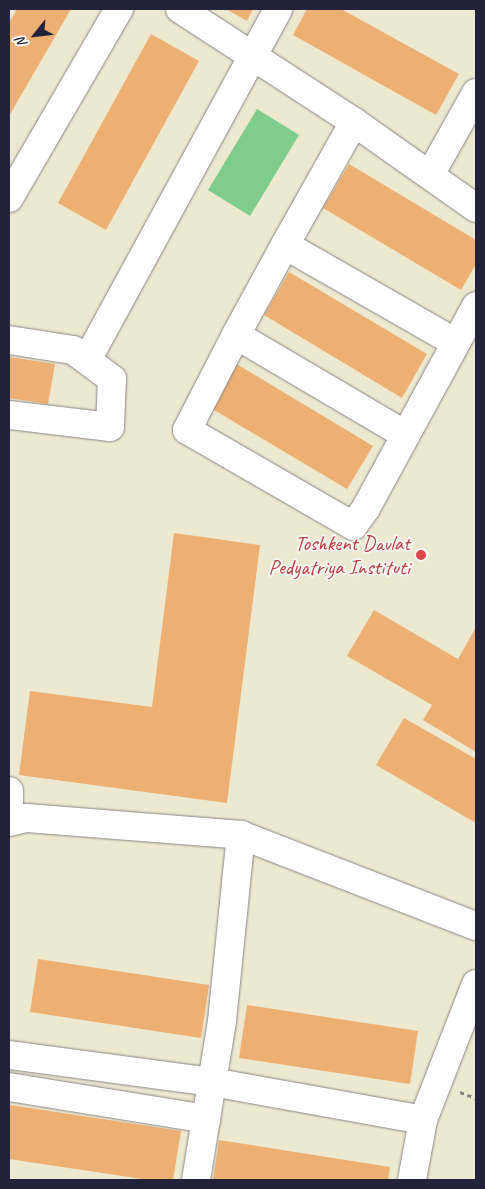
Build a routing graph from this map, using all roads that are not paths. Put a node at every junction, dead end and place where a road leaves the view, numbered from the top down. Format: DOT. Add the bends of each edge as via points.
graph roads {
  1 [pos="119,9"];
  2 [pos="180,9"];
  3 [pos="278,9"];
  4 [pos="254,55"];
  5 [pos="476,92"];
  6 [pos="354,122"];
  7 [pos="430,175"];
  8 [pos="9,198"];
  9 [pos="476,208"];
  10 [pos="286,245"];
  11 [pos="476,306"];
  12 [pos="236,334"];
  13 [pos="9,340"];
  14 [pos="456,343"];
  15 [pos="88,360"];
  16 [pos="9,415"];
  17 [pos="406,435"];
  18 [pos="9,791"];
  19 [pos="9,803"];
  20 [pos="9,822"];
  21 [pos="241,835"];
  22 [pos="476,926"];
  23 [pos="476,984"];
  24 [pos="9,1055"];
  25 [pos="212,1082"];
  26 [pos="9,1087"];
  27 [pos="206,1119"];
  28 [pos="423,1120"];
  29 [pos="196,1180"];
  30 [pos="412,1180"];
  1 -- 8 [label="lane"];
  2 -- 4 [label="lane"];
  3 -- 4 [label="lane"];
  4 -- 6 [label="lane"];
  4 -- 15 [label="lane"];
  5 -- 7 [label="lane"];
  6 -- 7 [label="lane"];
  6 -- 10 [label="lane"];
  7 -- 9 [label="lane"];
  10 -- 12 [label="lane"];
  10 -- 14 [label="lane"];
  11 -- 14 [label="lane"];
  12 -- 17 [label="lane"];
  12 -- 17 [label="lane" via="187,430 353,526"];
  13 -- 15 [label="lane" via="73,350"];
  14 -- 17 [label="lane"];
  15 -- 16 [label="lane" via="112,379 110,427"];
  18 -- 19 [label="lane"];
  20 -- 21 [label="lane" via="27,818"];
  21 -- 22 [label="lane"];
  21 -- 25 [label="lane" via="222,1021"];
  23 -- 28 [label="lane"];
  24 -- 25 [label="lane"];
  25 -- 27 [label="lane"];
  25 -- 28 [label="lane"];
  26 -- 27 [label="lane"];
  27 -- 29 [label="lane"];
  28 -- 30 [label="lane"];
}
